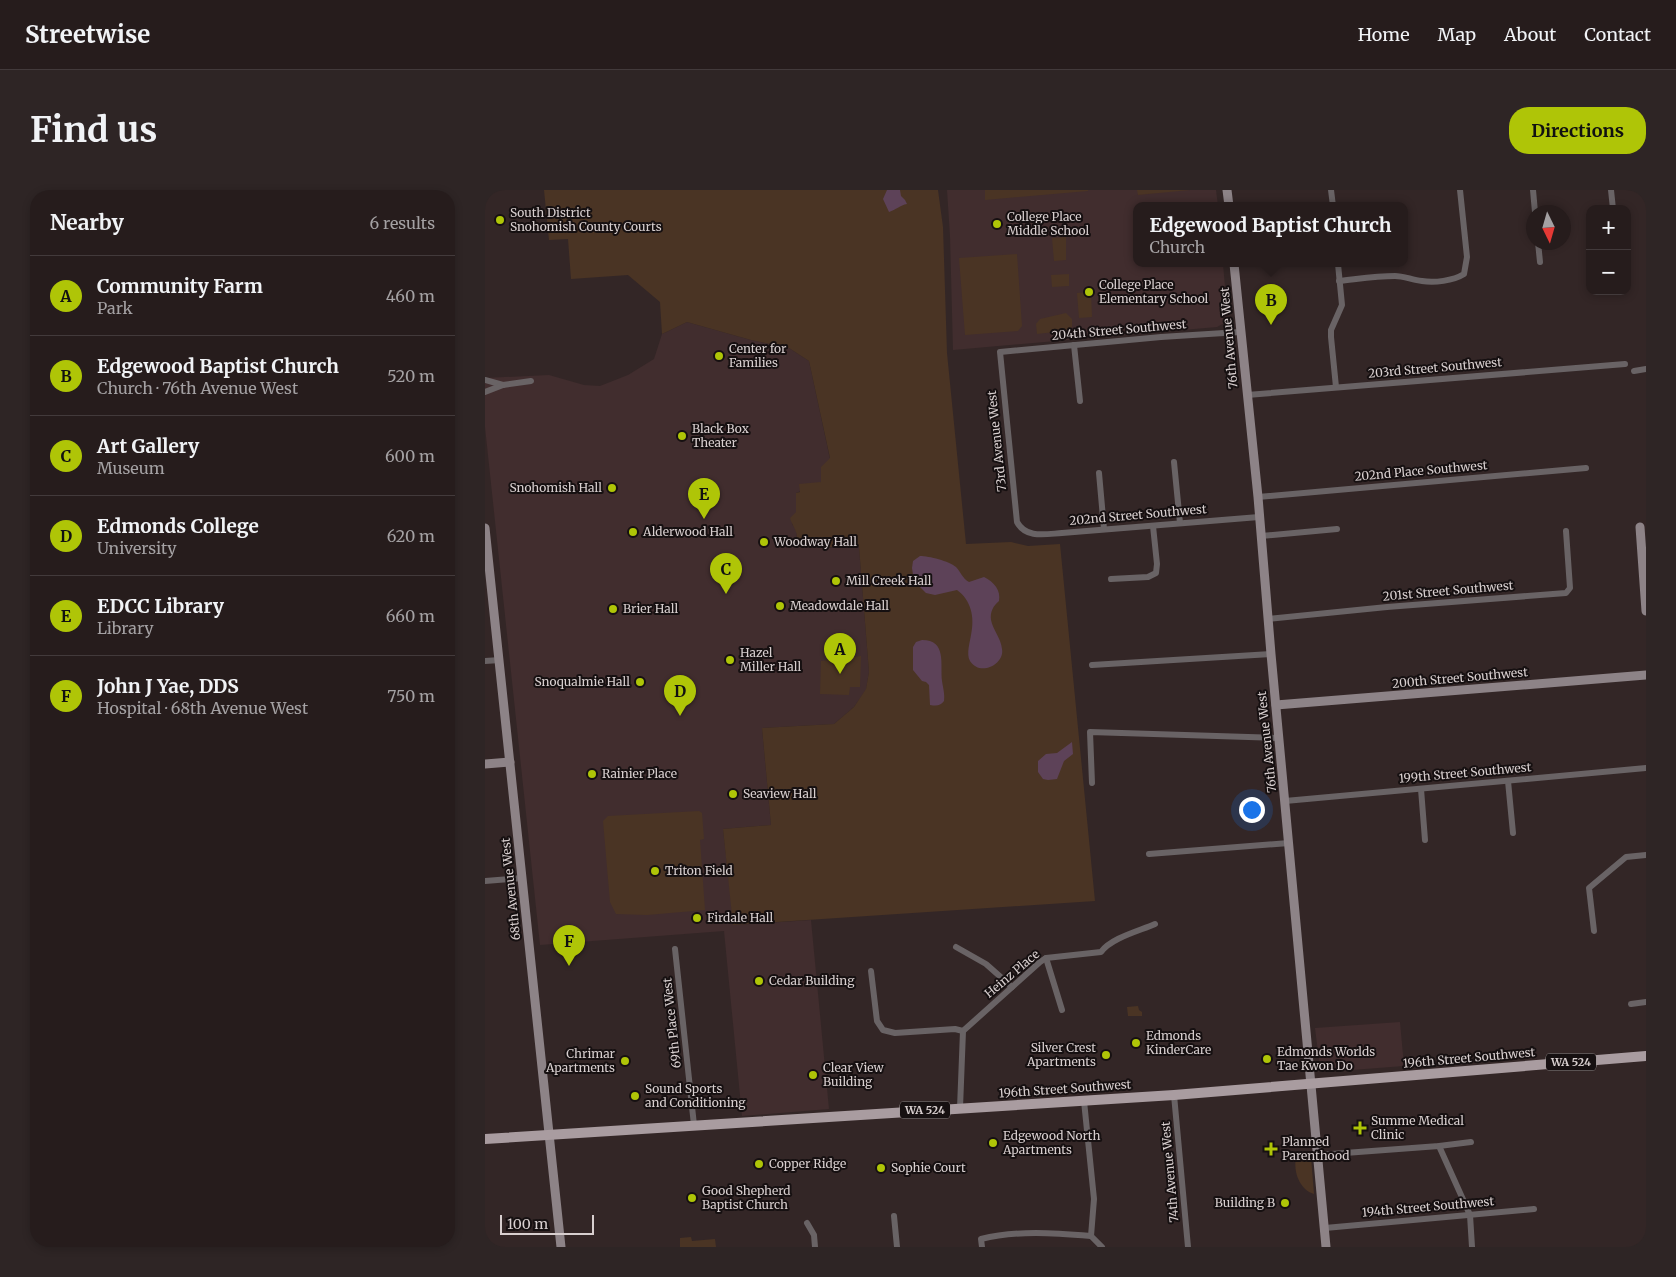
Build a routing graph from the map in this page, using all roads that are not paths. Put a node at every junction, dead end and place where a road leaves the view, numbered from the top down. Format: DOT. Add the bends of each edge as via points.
graph roads {
  1 [pos="1460,190"];
  2 [pos="1533,190"];
  3 [pos="1611,190"];
  4 [pos="1534,205"];
  5 [pos="1613,205"];
  6 [pos="1539,250"];
  7 [pos="1540,262"];
  8 [pos="1234,267"];
  9 [pos="1338,267"];
  10 [pos="1339,281"];
  11 [pos="1240,332"];
  12 [pos="1074,345"];
  13 [pos="999,352"];
  14 [pos="1625,364"];
  15 [pos="1646,369"];
  16 [pos="1634,370"];
  17 [pos="485,380"];
  18 [pos="531,381"];
  19 [pos="503,385"];
  20 [pos="1336,387"];
  21 [pos="485,392"];
  22 [pos="1247,395"];
  23 [pos="1080,401"];
  24 [pos="1175,462"];
  25 [pos="1586,468"];
  26 [pos="1099,473"];
  27 [pos="1258,497"];
  28 [pos="1259,517"];
  29 [pos="1180,523"];
  30 [pos="1153,526"];
  31 [pos="1020,527"];
  32 [pos="1640,527"];
  33 [pos="485,528"];
  34 [pos="1337,529"];
  35 [pos="1104,530"];
  36 [pos="1566,531"];
  37 [pos="1261,536"];
  38 [pos="488,575"];
  39 [pos="1111,579"];
  40 [pos="1646,611"];
  41 [pos="1268,619"];
  42 [pos="1271,654"];
  43 [pos="500,660"];
  44 [pos="485,661"];
  45 [pos="1092,666"];
  46 [pos="1646,675"];
  47 [pos="1276,705"];
  48 [pos="1279,738"];
  49 [pos="510,762"];
  50 [pos="485,764"];
  51 [pos="1646,768"];
  52 [pos="1508,780"];
  53 [pos="1093,783"];
  54 [pos="1421,789"];
  55 [pos="1285,801"];
  56 [pos="1513,833"];
  57 [pos="1425,840"];
  58 [pos="1289,843"];
  59 [pos="1149,854"];
  60 [pos="1646,855"];
  61 [pos="522,878"];
  62 [pos="485,881"];
  63 [pos="1155,924"];
  64 [pos="1594,931"];
  65 [pos="956,947"];
  66 [pos="675,949"];
  67 [pos="1046,958"];
  68 [pos="871,971"];
  69 [pos="1012,987"];
  70 [pos="1646,1002"];
  71 [pos="1631,1004"];
  72 [pos="1062,1010"];
  73 [pos="963,1031"];
  74 [pos="1646,1056"];
  75 [pos="1311,1084"];
  76 [pos="1174,1095"];
  77 [pos="1084,1101"];
  78 [pos="960,1108"];
  79 [pos="694,1125"];
  80 [pos="550,1134"];
  81 [pos="485,1139"];
  82 [pos="1471,1142"];
  83 [pos="1439,1146"];
  84 [pos="1318,1155"];
  85 [pos="1534,1209"];
  86 [pos="1469,1215"];
  87 [pos="894,1216"];
  88 [pos="807,1223"];
  89 [pos="1325,1228"];
  90 [pos="1091,1236"];
  91 [pos="561,1247"];
  92 [pos="815,1247"];
  93 [pos="897,1247"];
  94 [pos="982,1247"];
  95 [pos="1102,1247"];
  96 [pos="1189,1247"];
  97 [pos="1326,1247"];
  98 [pos="1472,1247"];
  1 -- 10 [label="street" via="1467,257 1464,274 1458,278 1422,282 1394,276"];
  2 -- 4 [label="street"];
  3 -- 5 [label="street"];
  6 -- 7 [label="street"];
  8 -- 11 [label="street, 76th Avenue West"];
  9 -- 10 [label="street"];
  10 -- 20 [label="street" via="1342,304 1331,330"];
  11 -- 12 [label="street, 204th Street Southwest"];
  11 -- 22 [label="street, 76th Avenue West"];
  12 -- 13 [label="street, 204th Street Southwest"];
  12 -- 23 [label="street"];
  13 -- 31 [label="street, 73rd Avenue West"];
  14 -- 20 [label="street, 203rd Street Southwest"];
  15 -- 16 [label="street"];
  17 -- 19 [label="street"];
  18 -- 19 [label="street"];
  19 -- 21 [label="street"];
  20 -- 22 [label="street, 203rd Street Southwest"];
  22 -- 27 [label="street, 76th Avenue West"];
  24 -- 29 [label="street"];
  25 -- 27 [label="street, 202nd Place Southwest"];
  26 -- 35 [label="street"];
  27 -- 28 [label="street, 76th Avenue West"];
  28 -- 29 [label="street, 202nd Street Southwest"];
  28 -- 37 [label="street, 76th Avenue West"];
  29 -- 30 [label="street, 202nd Street Southwest"];
  30 -- 35 [label="street, 202nd Street Southwest"];
  30 -- 39 [label="street" via="1155,573 1148,577"];
  31 -- 35 [label="street, 202nd Street Southwest" via="1034,534"];
  32 -- 40 [label="street"];
  33 -- 38 [label="street, 68th Avenue West"];
  34 -- 37 [label="street"];
  36 -- 41 [label="street, 201st Street Southwest" via="1570,588 1566,593"];
  37 -- 41 [label="street, 76th Avenue West"];
  38 -- 43 [label="street, 68th Avenue West"];
  41 -- 42 [label="street, 76th Avenue West"];
  42 -- 45 [label="street"];
  42 -- 47 [label="street, 76th Avenue West"];
  43 -- 44 [label="street"];
  43 -- 49 [label="street, 68th Avenue West"];
  46 -- 47 [label="street, 200th Street Southwest"];
  47 -- 48 [label="street, 76th Avenue West"];
  48 -- 53 [label="street" via="1090,732"];
  48 -- 55 [label="street, 76th Avenue West"];
  49 -- 50 [label="street"];
  49 -- 61 [label="street, 68th Avenue West"];
  51 -- 52 [label="street, 199th Street Southwest"];
  52 -- 54 [label="street, 199th Street Southwest"];
  52 -- 56 [label="street"];
  54 -- 55 [label="street, 199th Street Southwest"];
  54 -- 57 [label="street"];
  55 -- 58 [label="street, 76th Avenue West"];
  58 -- 59 [label="street"];
  58 -- 75 [label="street, 76th Avenue West"];
  60 -- 64 [label="street" via="1626,857 1589,888"];
  61 -- 62 [label="street"];
  61 -- 80 [label="street, 68th Avenue West"];
  63 -- 67 [label="street, Heinz Place" via="1106,946 1101,952"];
  65 -- 69 [label="street" via="986,964"];
  66 -- 79 [label="street, 69th Place West"];
  67 -- 69 [label="street, Heinz Place"];
  67 -- 72 [label="street"];
  68 -- 73 [label="street" via="877,1021 883,1030"];
  69 -- 73 [label="street, Heinz Place"];
  70 -- 71 [label="street"];
  73 -- 78 [label="street"];
  74 -- 75 [label="main road, 196th Street Southwest / WA 524"];
  75 -- 76 [label="main road, 196th Street Southwest / WA 524"];
  75 -- 84 [label="street, 76th Avenue West"];
  76 -- 77 [label="main road, 196th Street Southwest / WA 524"];
  76 -- 96 [label="street, 74th Avenue West"];
  77 -- 78 [label="main road, 196th Street Southwest / WA 524"];
  77 -- 90 [label="street" via="1094,1199"];
  78 -- 79 [label="main road, 196th Street Southwest / WA 524"];
  79 -- 80 [label="main road, 196th Street Southwest / WA 524"];
  80 -- 81 [label="main road, 196th Street Southwest / WA 524"];
  80 -- 91 [label="street, 68th Avenue West"];
  82 -- 83 [label="street"];
  83 -- 84 [label="street"];
  83 -- 86 [label="street"];
  84 -- 89 [label="street, 76th Avenue West"];
  85 -- 86 [label="street, 194th Street Southwest"];
  86 -- 89 [label="street, 194th Street Southwest"];
  86 -- 98 [label="street"];
  87 -- 93 [label="street"];
  88 -- 92 [label="street" via="814,1235"];
  89 -- 97 [label="street, 76th Avenue West"];
  90 -- 94 [label="street" via="1051,1233 996,1236 981,1239"];
  90 -- 95 [label="street"];
}
